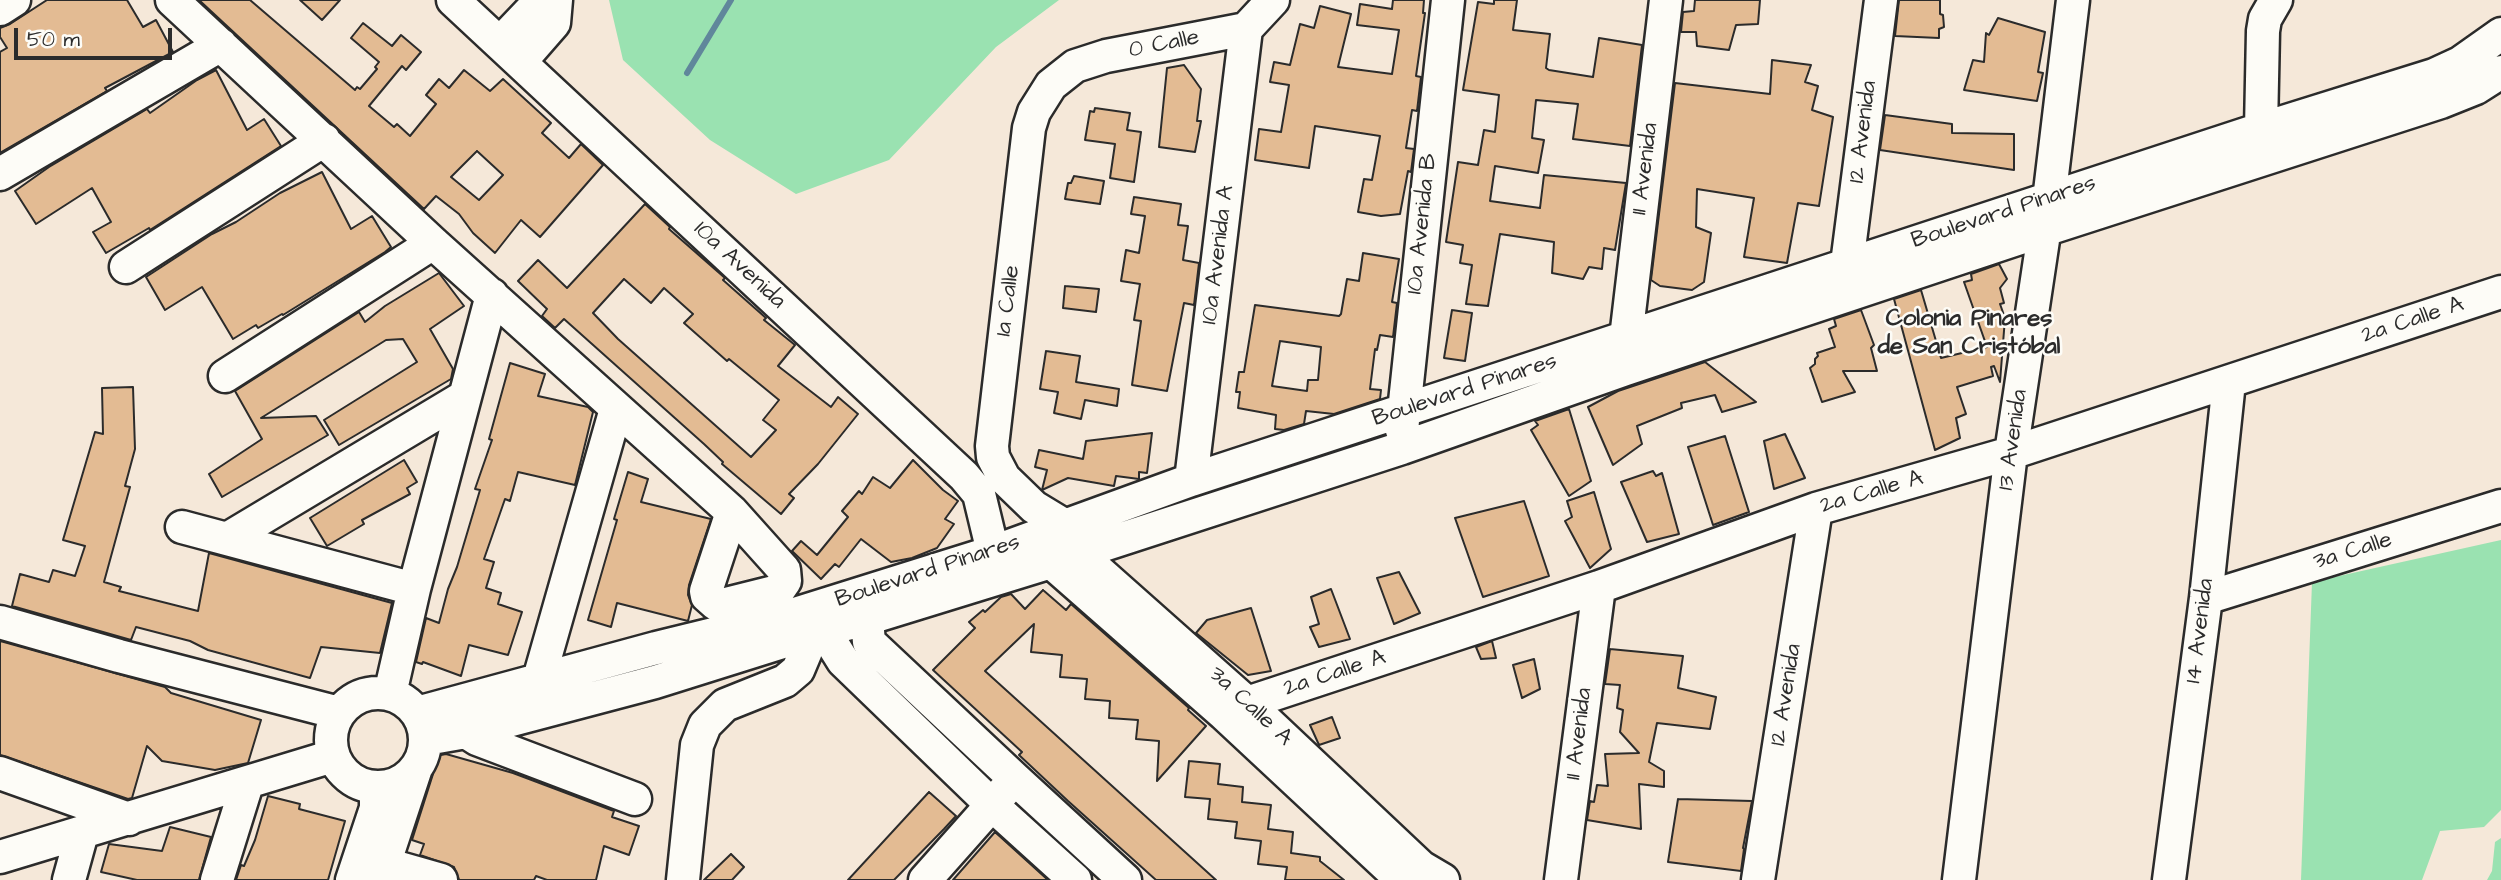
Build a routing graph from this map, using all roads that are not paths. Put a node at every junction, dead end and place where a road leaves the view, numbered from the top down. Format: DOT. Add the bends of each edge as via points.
graph roads {
  1 [pos="14,0"];
  2 [pos="172,0"];
  3 [pos="453,0"];
  4 [pos="541,0"];
  5 [pos="556,0"];
  6 [pos="1273,0"];
  7 [pos="1448,0"];
  8 [pos="1666,0"];
  9 [pos="1881,0"];
  10 [pos="2073,0"];
  11 [pos="2276,0"];
  12 [pos="0,9"];
  13 [pos="1246,29"];
  14 [pos="2501,34"];
  15 [pos="221,45"];
  16 [pos="510,52"];
  17 [pos="2501,72"];
  18 [pos="1051,85"];
  19 [pos="2261,129"];
  20 [pos="324,140"];
  21 [pos="0,174"];
  22 [pos="2049,200"];
  23 [pos="2044,230"];
  24 [pos="433,243"];
  25 [pos="1847,264"];
  26 [pos="126,267"];
  27 [pos="2501,292"];
  28 [pos="492,295"];
  29 [pos="1626,338"];
  30 [pos="225,376"];
  31 [pos="2229,382"];
  32 [pos="464,397"];
  33 [pos="616,409"];
  34 [pos="1403,411"];
  35 [pos="1402,448"];
  36 [pos="2011,453"];
  37 [pos="1191,480"];
  38 [pos="2501,506"];
  39 [pos="1816,509"];
  40 [pos="732,512"];
  41 [pos="181,527"];
  42 [pos="1053,537"];
  43 [pos="227,538"];
  44 [pos="993,552"];
  45 [pos="1599,587"];
  46 [pos="414,589"];
  47 [pos="2206,598"];
  48 [pos="865,606"];
  49 [pos="812,621"];
  50 [pos="0,622"];
  51 [pos="539,679"];
  52 [pos="390,694"];
  53 [pos="1247,703"];
  54 [pos="540,711"];
  55 [pos="339,713"];
  56 [pos="421,726"];
  57 [pos="466,732"];
  58 [pos="334,756"];
  59 [pos="416,768"];
  60 [pos="0,773"];
  61 [pos="1014,779"];
  62 [pos="247,784"];
  63 [pos="371,787"];
  64 [pos="635,799"];
  65 [pos="992,805"];
  66 [pos="130,819"];
  67 [pos="82,833"];
  68 [pos="0,857"];
  69 [pos="369,870"];
  70 [pos="69,880"];
  71 [pos="217,880"];
  72 [pos="441,880"];
  73 [pos="683,880"];
  74 [pos="925,880"];
  75 [pos="1075,880"];
  76 [pos="1125,880"];
  77 [pos="1402,880"];
  78 [pos="1443,880"];
  79 [pos="1560,880"];
  80 [pos="1758,880"];
  81 [pos="1959,880"];
  82 [pos="2169,880"];
  1 -- 12 [label="street"];
  2 -- 15 [label="street"];
  3 -- 16 [label="street, 10a Avenida"];
  4 -- 16 [label="street"];
  5 -- 16 [label="street" via="554,23"];
  6 -- 13 [label="street"];
  7 -- 34 [label="street, 10a Avenida B"];
  8 -- 29 [label="street, 11 Avenida"];
  9 -- 25 [label="street, 12 Avenida"];
  10 -- 22 [label="street, 13 Avenida"];
  11 -- 19 [label="street" via="2263,31"];
  13 -- 18 [label="street, 0 Calle" via="1090,60"];
  13 -- 37 [label="street, 10a Avenida A"];
  14 -- 19 [label="street, Boulevard Pinares" via="2434,75"];
  15 -- 20 [label="street"];
  15 -- 21 [label="street"];
  16 -- 44 [label="street, 10a Avenida" via="964,476 979,494"];
  17 -- 23 [label="street, Boulevard Pinares" via="2441,102"];
  18 -- 42 [label="street, 1a Calle" via="1029,128 992,446 1004,478"];
  19 -- 22 [label="street, Boulevard Pinares"];
  20 -- 24 [label="street"];
  20 -- 26 [label="street"];
  22 -- 23 [label="street, 13 Avenida"];
  22 -- 25 [label="street, Boulevard Pinares"];
  23 -- 35 [label="street, Boulevard Pinares"];
  23 -- 36 [label="street, 13 Avenida"];
  24 -- 28 [label="street"];
  24 -- 30 [label="street"];
  25 -- 29 [label="street, Boulevard Pinares"];
  27 -- 31 [label="street, 2a Calle A"];
  28 -- 32 [label="street"];
  28 -- 33 [label="street"];
  29 -- 34 [label="street, Boulevard Pinares"];
  31 -- 36 [label="street, 2a Calle A"];
  31 -- 47 [label="street, 14 Avenida"];
  32 -- 43 [label="street"];
  32 -- 46 [label="street"];
  33 -- 40 [label="street"];
  33 -- 51 [label="street"];
  34 -- 35 [label="street, 10a Avenida B"];
  34 -- 37 [label="street, Boulevard Pinares"];
  35 -- 42 [label="street, Boulevard Pinares"];
  36 -- 39 [label="street, 2a Calle A"];
  36 -- 81 [label="street, 13 Avenida"];
  37 -- 42 [label="street, Boulevard Pinares"];
  38 -- 47 [label="street, 3a Calle"];
  39 -- 45 [label="street, 2a Calle A"];
  39 -- 80 [label="street, 12 Avenida"];
  41 -- 43 [label="street"];
  42 -- 44 [label="street, Boulevard Pinares"];
  42 -- 48 [label="street, Boulevard Pinares"];
  42 -- 53 [label="street, 3a Calle A"];
  42 -- 77 [label="street, 3a Calle A" via="1224,714"];
  43 -- 46 [label="street"];
  44 -- 48 [label="street, Boulevard Pinares"];
  45 -- 53 [label="street, 2a Calle A"];
  45 -- 79 [label="street, 11 Avenida"];
  46 -- 52 [label="street"];
  47 -- 82 [label="street, 14 Avenida"];
  48 -- 49 [label="street, Boulevard Pinares"];
  48 -- 61 [label="street" via="869,642"];
  49 -- 51 [label="street, Boulevard Pinares"];
  49 -- 54 [label="street, Boulevard Pinares" via="655,682"];
  49 -- 65 [label="street" via="843,661"];
  49 -- 73 [label="street" via="798,670 785,681 725,705 705,725 697,745"];
  50 -- 55 [label="street"];
  51 -- 54 [label="street"];
  51 -- 56 [label="street, Boulevard Pinares"];
  52 -- 55 [label="street" via="362,696"];
  52 -- 56 [label="street" via="405,701"];
  53 -- 78 [label="street, 3a Calle A" via="1421,867"];
  54 -- 57 [label="street, Boulevard Pinares"];
  55 -- 58 [label="street" via="331,741"];
  56 -- 57 [label="street, Boulevard Pinares"];
  56 -- 59 [label="street" via="423,754"];
  57 -- 64 [label="street"];
  58 -- 62 [label="street"];
  58 -- 63 [label="street" via="348,777"];
  59 -- 63 [label="street" via="396,784"];
  59 -- 69 [label="street"];
  60 -- 66 [label="street"];
  61 -- 65 [label="street"];
  61 -- 76 [label="street"];
  62 -- 66 [label="street"];
  62 -- 71 [label="street"];
  63 -- 69 [label="street" via="376,808"];
  65 -- 74 [label="street"];
  65 -- 75 [label="street"];
  66 -- 67 [label="street"];
  67 -- 68 [label="street"];
  67 -- 70 [label="street"];
  69 -- 72 [label="street"];
}
